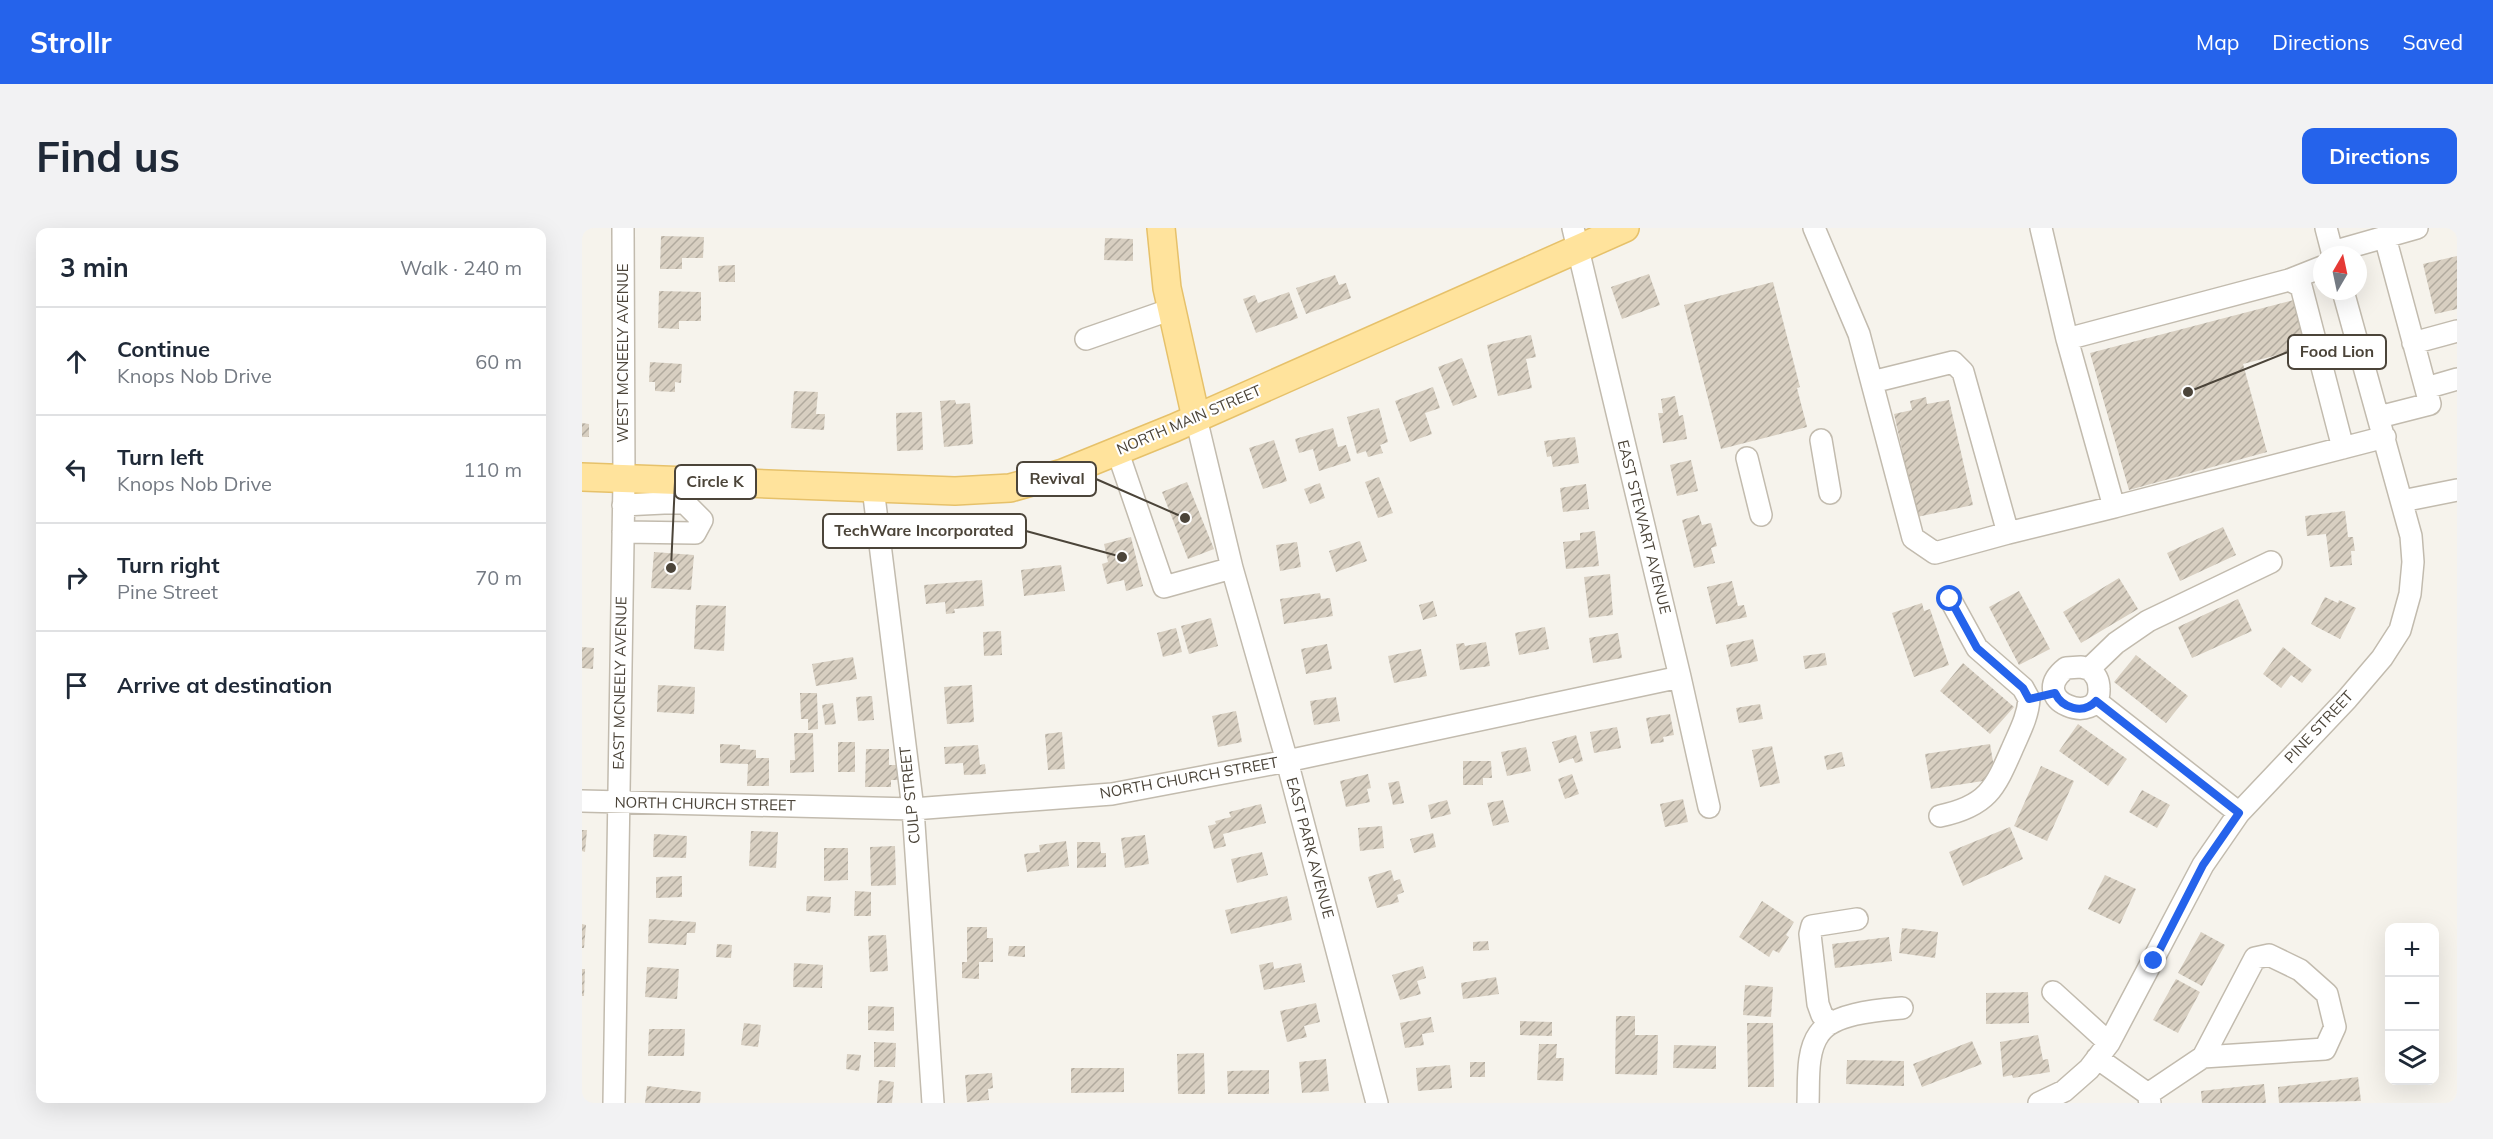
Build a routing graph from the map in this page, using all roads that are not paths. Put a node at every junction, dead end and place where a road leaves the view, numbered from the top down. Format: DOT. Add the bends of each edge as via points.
graph roads {
  1 [pos="623,228"];
  2 [pos="1161,228"];
  3 [pos="1625,228"];
  4 [pos="1815,228"];
  5 [pos="2042,228"];
  6 [pos="2326,228"];
  7 [pos="2417,228"];
  8 [pos="2385,237"];
  9 [pos="1575,238"];
  10 [pos="2328,246"];
  11 [pos="2361,246"];
  12 [pos="2313,267"];
  13 [pos="2289,280"];
  14 [pos="2346,300"];
  15 [pos="1172,309"];
  16 [pos="2457,331"];
  17 [pos="1086,339"];
  18 [pos="2067,339"];
  19 [pos="2413,343"];
  20 [pos="2457,379"];
  21 [pos="1872,382"];
  22 [pos="2426,388"];
  23 [pos="1196,418"];
  24 [pos="2382,427"];
  25 [pos="1821,440"];
  26 [pos="2343,448"];
  27 [pos="1118,450"];
  28 [pos="1747,459"];
  29 [pos="582,477"];
  30 [pos="873,488"];
  31 [pos="2457,490"];
  32 [pos="624,492"];
  33 [pos="665,492"];
  34 [pos="1830,493"];
  35 [pos="2402,501"];
  36 [pos="2114,507"];
  37 [pos="1761,515"];
  38 [pos="623,532"];
  39 [pos="2008,533"];
  40 [pos="2271,562"];
  41 [pos="1232,568"];
  42 [pos="1950,599"];
  43 [pos="2089,669"];
  44 [pos="1680,677"];
  45 [pos="2055,693"];
  46 [pos="2029,699"];
  47 [pos="2096,701"];
  48 [pos="1287,760"];
  49 [pos="582,801"];
  50 [pos="618,802"];
  51 [pos="1709,807"];
  52 [pos="913,808"];
  53 [pos="2239,813"];
  54 [pos="1940,816"];
  55 [pos="1857,919"];
  56 [pos="2053,992"];
  57 [pos="1902,1008"];
  58 [pos="1831,1023"];
  59 [pos="2103,1051"];
  60 [pos="2203,1057"];
  61 [pos="2149,1099"];
  62 [pos="614,1103"];
  63 [pos="933,1103"];
  64 [pos="1377,1103"];
  65 [pos="1808,1103"];
  66 [pos="2039,1103"];
  1 -- 32 [label="street, WEST MCNEELY AVENUE"];
  2 -- 15 [label="main road"];
  3 -- 9 [label="main road, NORTH MAIN STREET"];
  4 -- 21 [label="street" via="1859,334"];
  5 -- 18 [label="street"];
  6 -- 10 [label="street"];
  7 -- 8 [label="street"];
  8 -- 11 [label="street"];
  8 -- 19 [label="street"];
  9 -- 23 [label="main road, NORTH MAIN STREET"];
  9 -- 44 [label="street, EAST STEWART AVENUE"];
  12 -- 13 [label="street"];
  13 -- 18 [label="street"];
  13 -- 26 [label="street" via="2301,286"];
  14 -- 24 [label="street, PINE STREET"];
  15 -- 17 [label="street"];
  15 -- 23 [label="main road"];
  16 -- 19 [label="street"];
  18 -- 36 [label="street"];
  19 -- 22 [label="street"];
  20 -- 22 [label="street"];
  21 -- 39 [label="street" via="1913,538 1935,553"];
  21 -- 39 [label="street" via="1953,362 1963,372"];
  22 -- 24 [label="street" via="2430,404"];
  23 -- 27 [label="main road, NORTH MAIN STREET"];
  23 -- 41 [label="street, EAST PARK AVENUE"];
  24 -- 26 [label="street"];
  24 -- 35 [label="street, PINE STREET"];
  25 -- 34 [label="street"];
  26 -- 36 [label="street"];
  27 -- 30 [label="main road, NORTH MAIN STREET" via="1063,473 1010,488"];
  27 -- 41 [label="street" via="1164,587"];
  28 -- 37 [label="street"];
  29 -- 32 [label="main road, NORTH MAIN STREET"];
  30 -- 33 [label="main road, NORTH MAIN STREET"];
  30 -- 52 [label="street, CULP STREET"];
  31 -- 35 [label="street"];
  32 -- 33 [label="main road, NORTH MAIN STREET"];
  32 -- 38 [label="street, EAST MCNEELY AVENUE"];
  33 -- 38 [label="street" via="685,502 702,520 695,533"];
  35 -- 53 [label="street, PINE STREET" via="2413,562 2410,594 2400,630 2347,699"];
  36 -- 39 [label="street"];
  38 -- 50 [label="street, EAST MCNEELY AVENUE"];
  40 -- 43 [label="street" via="2148,621 2116,643"];
  41 -- 48 [label="street, EAST PARK AVENUE"];
  42 -- 46 [label="street" via="1977,648 2023,688"];
  43 -- 45 [label="street" via="2066,668 2056,678"];
  43 -- 47 [label="street" via="2098,679"];
  44 -- 48 [label="street, NORTH CHURCH STREET"];
  44 -- 51 [label="street, EAST STEWART AVENUE"];
  45 -- 46 [label="street"];
  45 -- 47 [label="street" via="2070,708 2086,707"];
  46 -- 54 [label="street" via="2024,723 1996,785 1971,807"];
  47 -- 53 [label="street"];
  48 -- 52 [label="street, NORTH CHURCH STREET" via="1112,794"];
  48 -- 64 [label="street, EAST PARK AVENUE"];
  49 -- 50 [label="street, NORTH CHURCH STREET"];
  50 -- 52 [label="street, NORTH CHURCH STREET"];
  50 -- 62 [label="street, EAST MCNEELY AVENUE"];
  52 -- 63 [label="street, CULP STREET"];
  53 -- 59 [label="street, PINE STREET" via="2203,865"];
  55 -- 58 [label="street" via="1812,926 1818,1004"];
  56 -- 59 [label="street"];
  57 -- 58 [label="street"];
  58 -- 65 [label="street" via="1819,1033 1814,1045"];
  59 -- 61 [label="street"];
  59 -- 66 [label="street, PINE STREET" via="2064,1091"];
  60 -- 60 [label="street" via="2255,958 2269,955 2300,970 2327,993 2335,1027 2325,1049"];
  60 -- 61 [label="street"];
}
